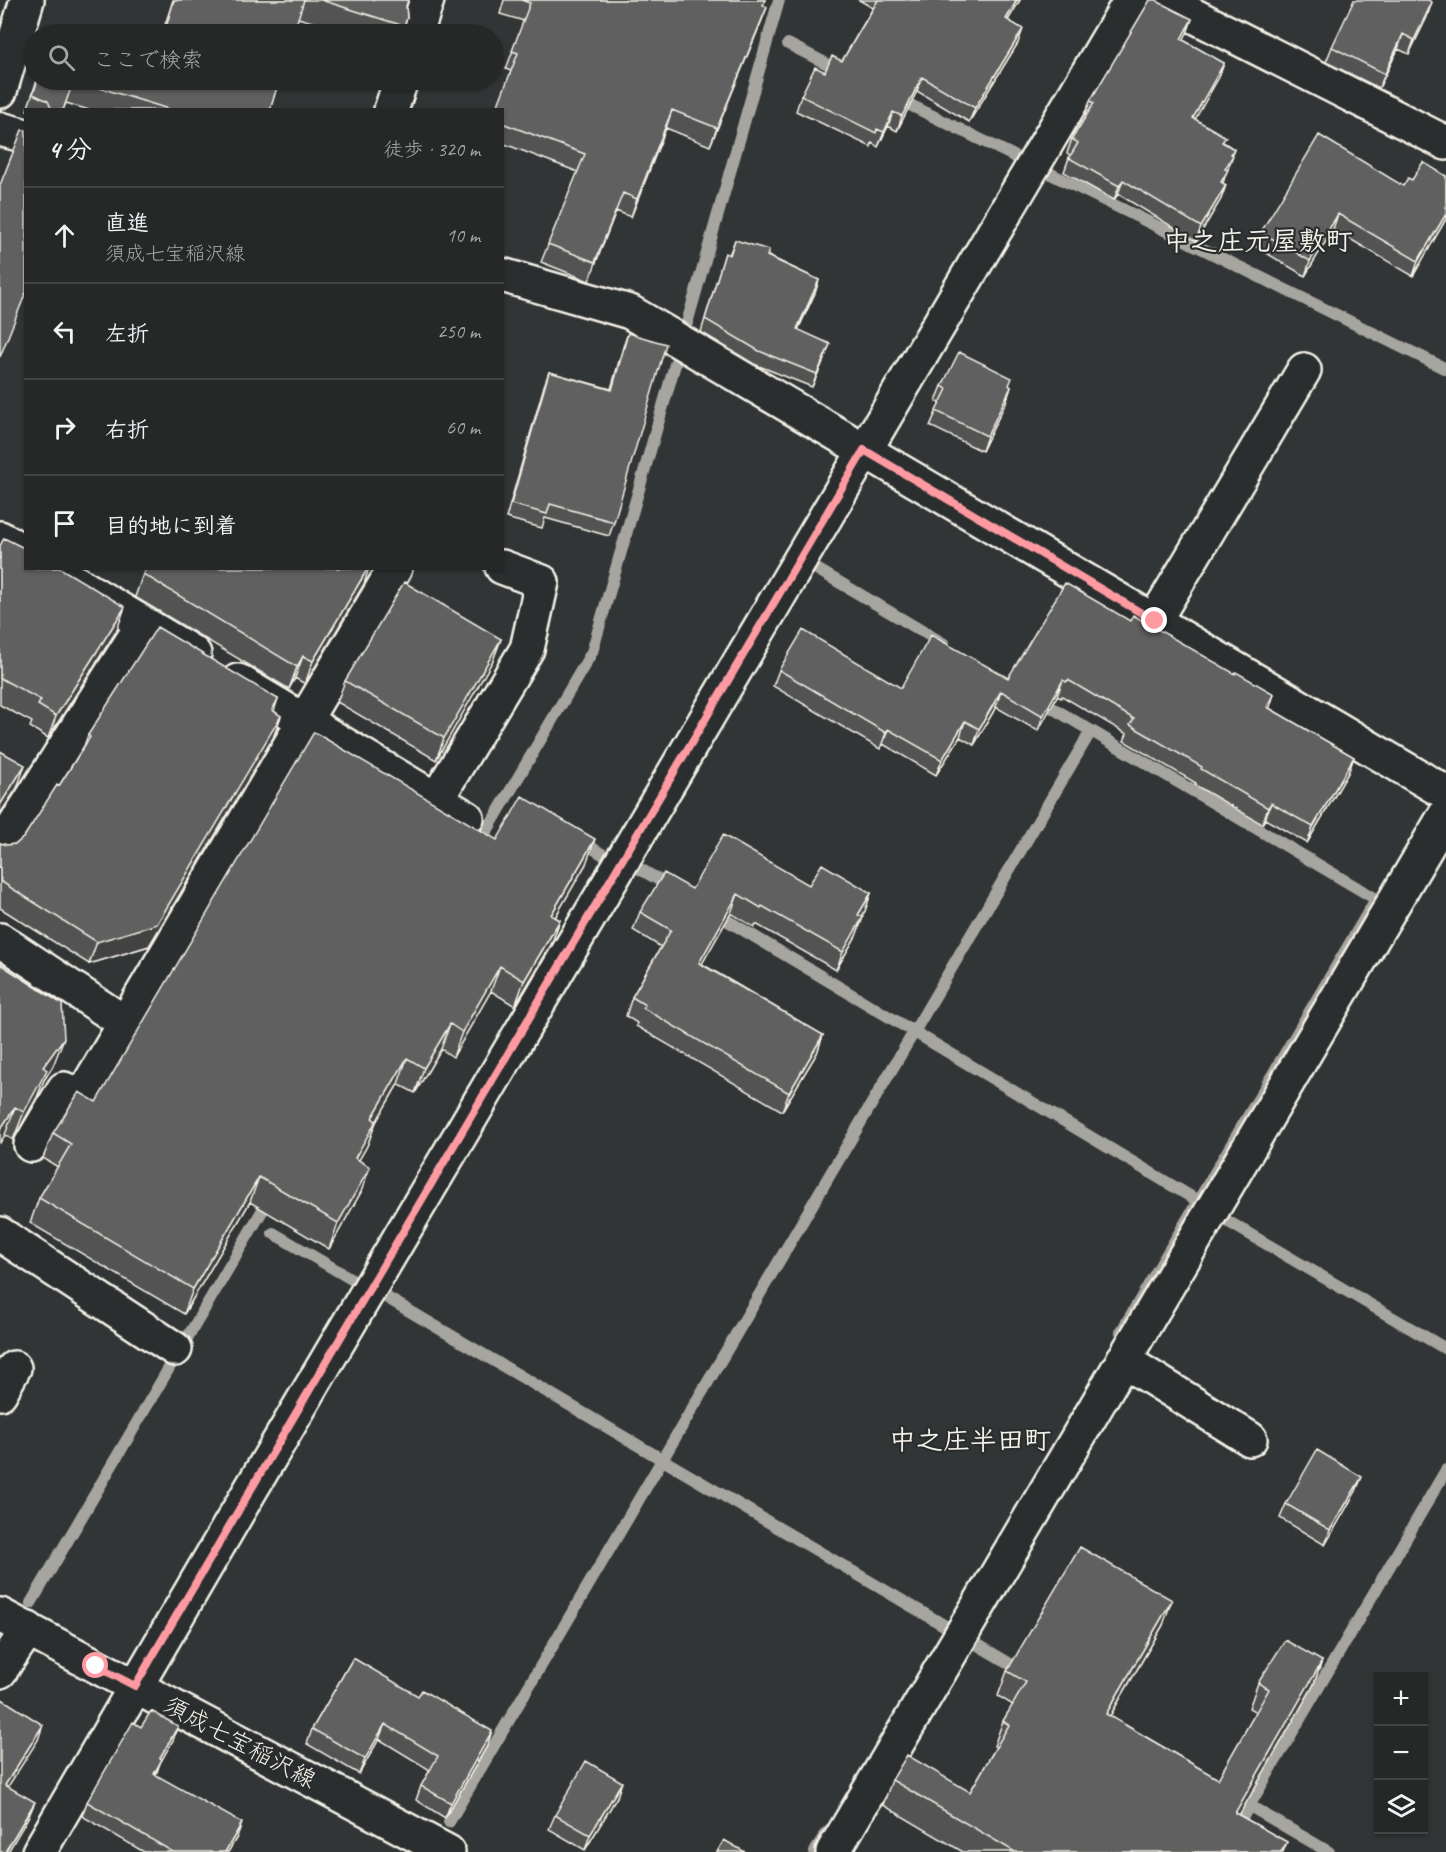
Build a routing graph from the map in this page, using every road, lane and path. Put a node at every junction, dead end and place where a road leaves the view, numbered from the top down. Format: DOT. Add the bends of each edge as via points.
graph roads {
  1 [pos="27,0"];
  2 [pos="427,0"];
  3 [pos="1131,0"];
  4 [pos="1162,0"];
  5 [pos="419,24"];
  6 [pos="398,90"];
  7 [pos="0,91"];
  8 [pos="392,108"];
  9 [pos="0,129"];
  10 [pos="24,135"];
  11 [pos="1446,143"];
  12 [pos="504,276"];
  13 [pos="1304,370"];
  14 [pos="864,450"];
  15 [pos="0,538"];
  16 [pos="24,552"];
  17 [pos="504,568"];
  18 [pos="54,570"];
  19 [pos="394,570"];
  20 [pos="1155,621"];
  21 [pos="143,624"];
  22 [pos="304,721"];
  23 [pos="1446,793"];
  24 [pos="436,800"];
  25 [pos="1446,814"];
  26 [pos="467,818"];
  27 [pos="0,849"];
  28 [pos="0,940"];
  29 [pos="125,1023"];
  30 [pos="31,1145"];
  31 [pos="0,1233"];
  32 [pos="176,1349"];
  33 [pos="1123,1360"];
  34 [pos="1250,1438"];
  35 [pos="14,1622"];
  36 [pos="0,1671"];
  37 [pos="135,1686"];
  38 [pos="39,1852"];
  39 [pos="448,1852"];
  40 [pos="833,1852"];
  1 -- 7 [label="street"];
  2 -- 5 [label="street"];
  3 -- 14 [label="street"];
  4 -- 11 [label="street"];
  6 -- 8 [label="street"];
  9 -- 10 [label="street"];
  12 -- 14 [label="street" via="630,312"];
  13 -- 20 [label="street"];
  14 -- 20 [label="street"];
  14 -- 37 [label="street"];
  15 -- 16 [label="street"];
  17 -- 24 [label="street" via="542,582 527,649"];
  18 -- 21 [label="street"];
  19 -- 22 [label="street"];
  20 -- 23 [label="street"];
  21 -- 22 [label="street"];
  21 -- 27 [label="street"];
  22 -- 24 [label="street"];
  22 -- 29 [label="street"];
  24 -- 26 [label="street"];
  25 -- 33 [label="street"];
  28 -- 29 [label="street"];
  29 -- 30 [label="street" via="81,1098 64,1089"];
  31 -- 32 [label="street"];
  33 -- 34 [label="street"];
  33 -- 40 [label="street"];
  35 -- 36 [label="street"];
  35 -- 37 [label="street, 須成七宝稲沢線"];
  37 -- 38 [label="street"];
  37 -- 39 [label="street, 須成七宝稲沢線"];
}
